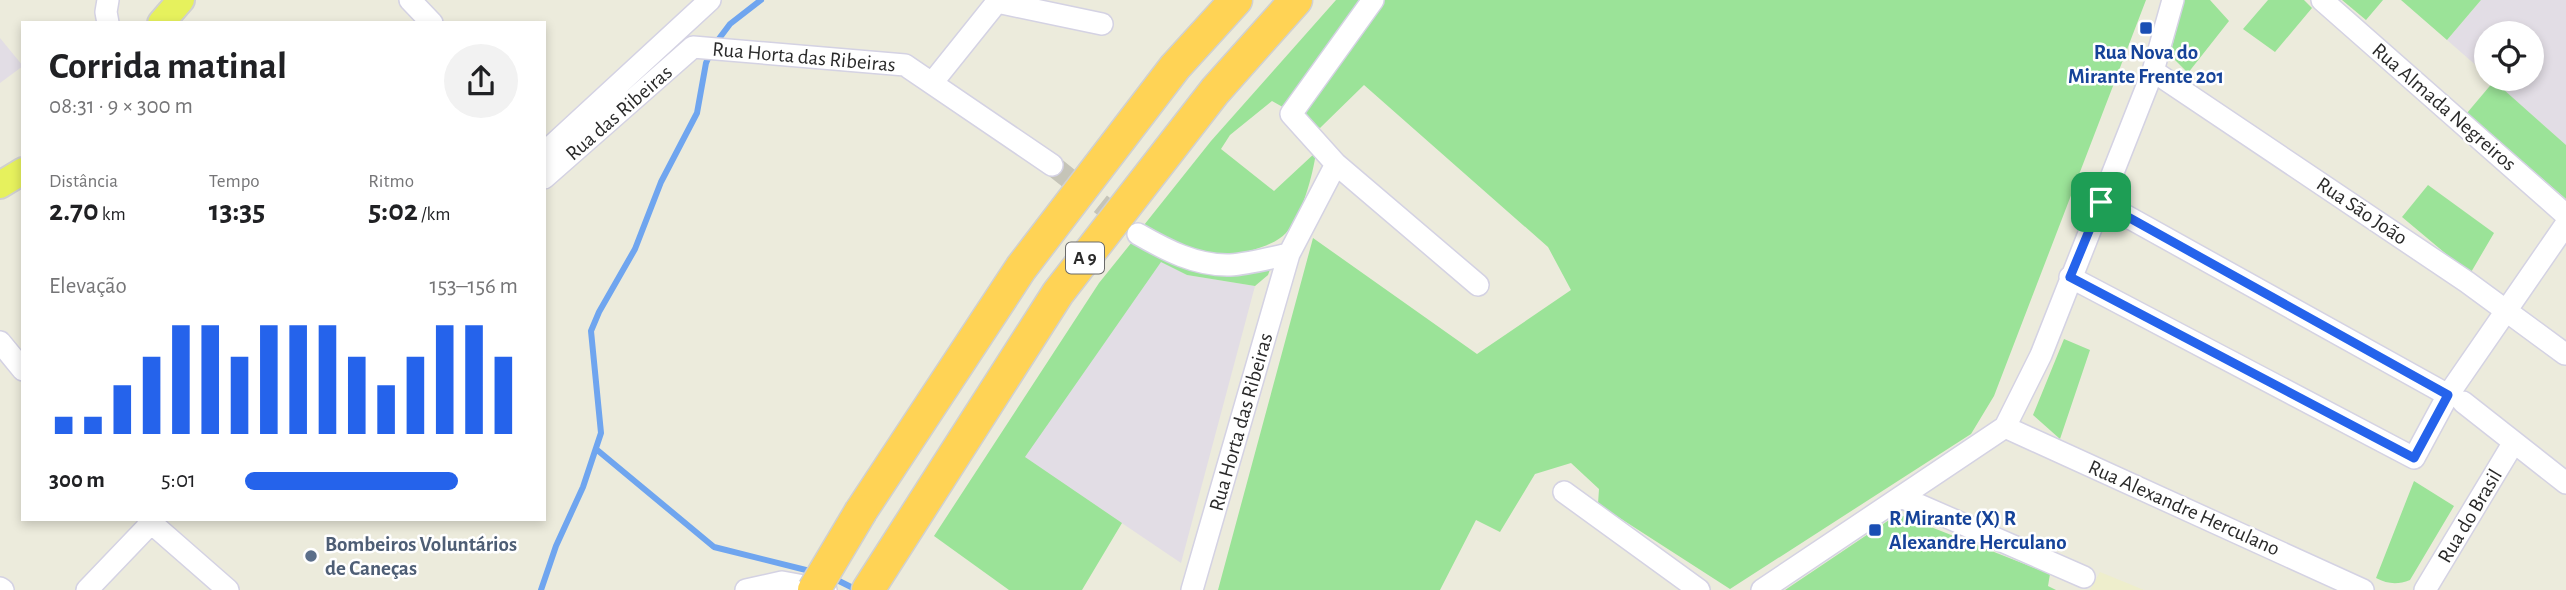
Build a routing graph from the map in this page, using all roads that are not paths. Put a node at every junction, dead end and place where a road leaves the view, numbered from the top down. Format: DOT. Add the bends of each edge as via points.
graph roads {
  1 [pos="108,0"];
  2 [pos="181,0"];
  3 [pos="410,0"];
  4 [pos="710,0"];
  5 [pos="1236,0"];
  6 [pos="1296,0"];
  7 [pos="1373,0"];
  8 [pos="2173,0"];
  9 [pos="2322,0"];
  10 [pos="993,1"];
  11 [pos="108,21"];
  12 [pos="162,21"];
  13 [pos="430,21"];
  14 [pos="1102,24"];
  15 [pos="693,47"];
  16 [pos="2154,71"];
  17 [pos="932,83"];
  18 [pos="547,145"];
  19 [pos="1336,164"];
  20 [pos="1052,165"];
  21 [pos="21,172"];
  22 [pos="546,176"];
  23 [pos="0,185"];
  24 [pos="2101,202"];
  25 [pos="2566,215"];
  26 [pos="2566,224"];
  27 [pos="1138,234"];
  28 [pos="1289,254"];
  29 [pos="2070,277"];
  30 [pos="1478,285"];
  31 [pos="2506,310"];
  32 [pos="0,342"];
  33 [pos="2566,353"];
  34 [pos="21,368"];
  35 [pos="2456,398"];
  36 [pos="2005,427"];
  37 [pos="2514,442"];
  38 [pos="2566,483"];
  39 [pos="1564,492"];
  40 [pos="1901,497"];
  41 [pos="151,521"];
  42 [pos="2084,577"];
  43 [pos="88,590"];
  44 [pos="228,590"];
  45 [pos="746,590"];
  46 [pos="814,590"];
  47 [pos="826,590"];
  48 [pos="868,590"];
  49 [pos="1192,590"];
  50 [pos="1699,590"];
  51 [pos="1762,590"];
  52 [pos="2363,590"];
  53 [pos="2425,590"];
  1 -- 11 [label="street"];
  2 -- 12 [label="main road"];
  3 -- 13 [label="street"];
  4 -- 18 [label="street"];
  5 -- 46 [label="highway, A 9, bridge" via="1175,67 1021,268"];
  6 -- 48 [label="highway, A 9" via="1215,91 1058,293"];
  7 -- 19 [label="street" via="1291,114"];
  8 -- 16 [label="street"];
  9 -- 25 [label="street, Rua Almada Negreiros"];
  10 -- 14 [label="street"];
  10 -- 17 [label="street"];
  15 -- 17 [label="street, Rua Horta das Ribeiras" via="905,65"];
  15 -- 22 [label="street, Rua das Ribeiras"];
  16 -- 24 [label="street"];
  16 -- 31 [label="street, Rua São João"];
  17 -- 20 [label="street, Rua Horta das Ribeiras"];
  19 -- 28 [label="street, Rua Horta das Ribeiras"];
  19 -- 30 [label="street"];
  21 -- 23 [label="main road"];
  24 -- 29 [label="street"];
  24 -- 35 [label="street"];
  26 -- 31 [label="street"];
  27 -- 28 [label="street" via="1170,252 1203,262 1230,265"];
  28 -- 49 [label="street, Rua Horta das Ribeiras"];
  29 -- 35 [label="street" via="2414,458"];
  29 -- 36 [label="street"];
  31 -- 33 [label="street, Rua São João"];
  31 -- 35 [label="street"];
  32 -- 34 [label="street"];
  35 -- 37 [label="street"];
  36 -- 40 [label="street"];
  36 -- 52 [label="street, Rua Alexandre Herculano"];
  37 -- 38 [label="street"];
  37 -- 53 [label="street, Rua do Brasil"];
  39 -- 50 [label="street"];
  40 -- 42 [label="street"];
  40 -- 51 [label="street"];
  41 -- 43 [label="street"];
  41 -- 44 [label="street"];
  45 -- 47 [label="street" via="782,582"];
}
